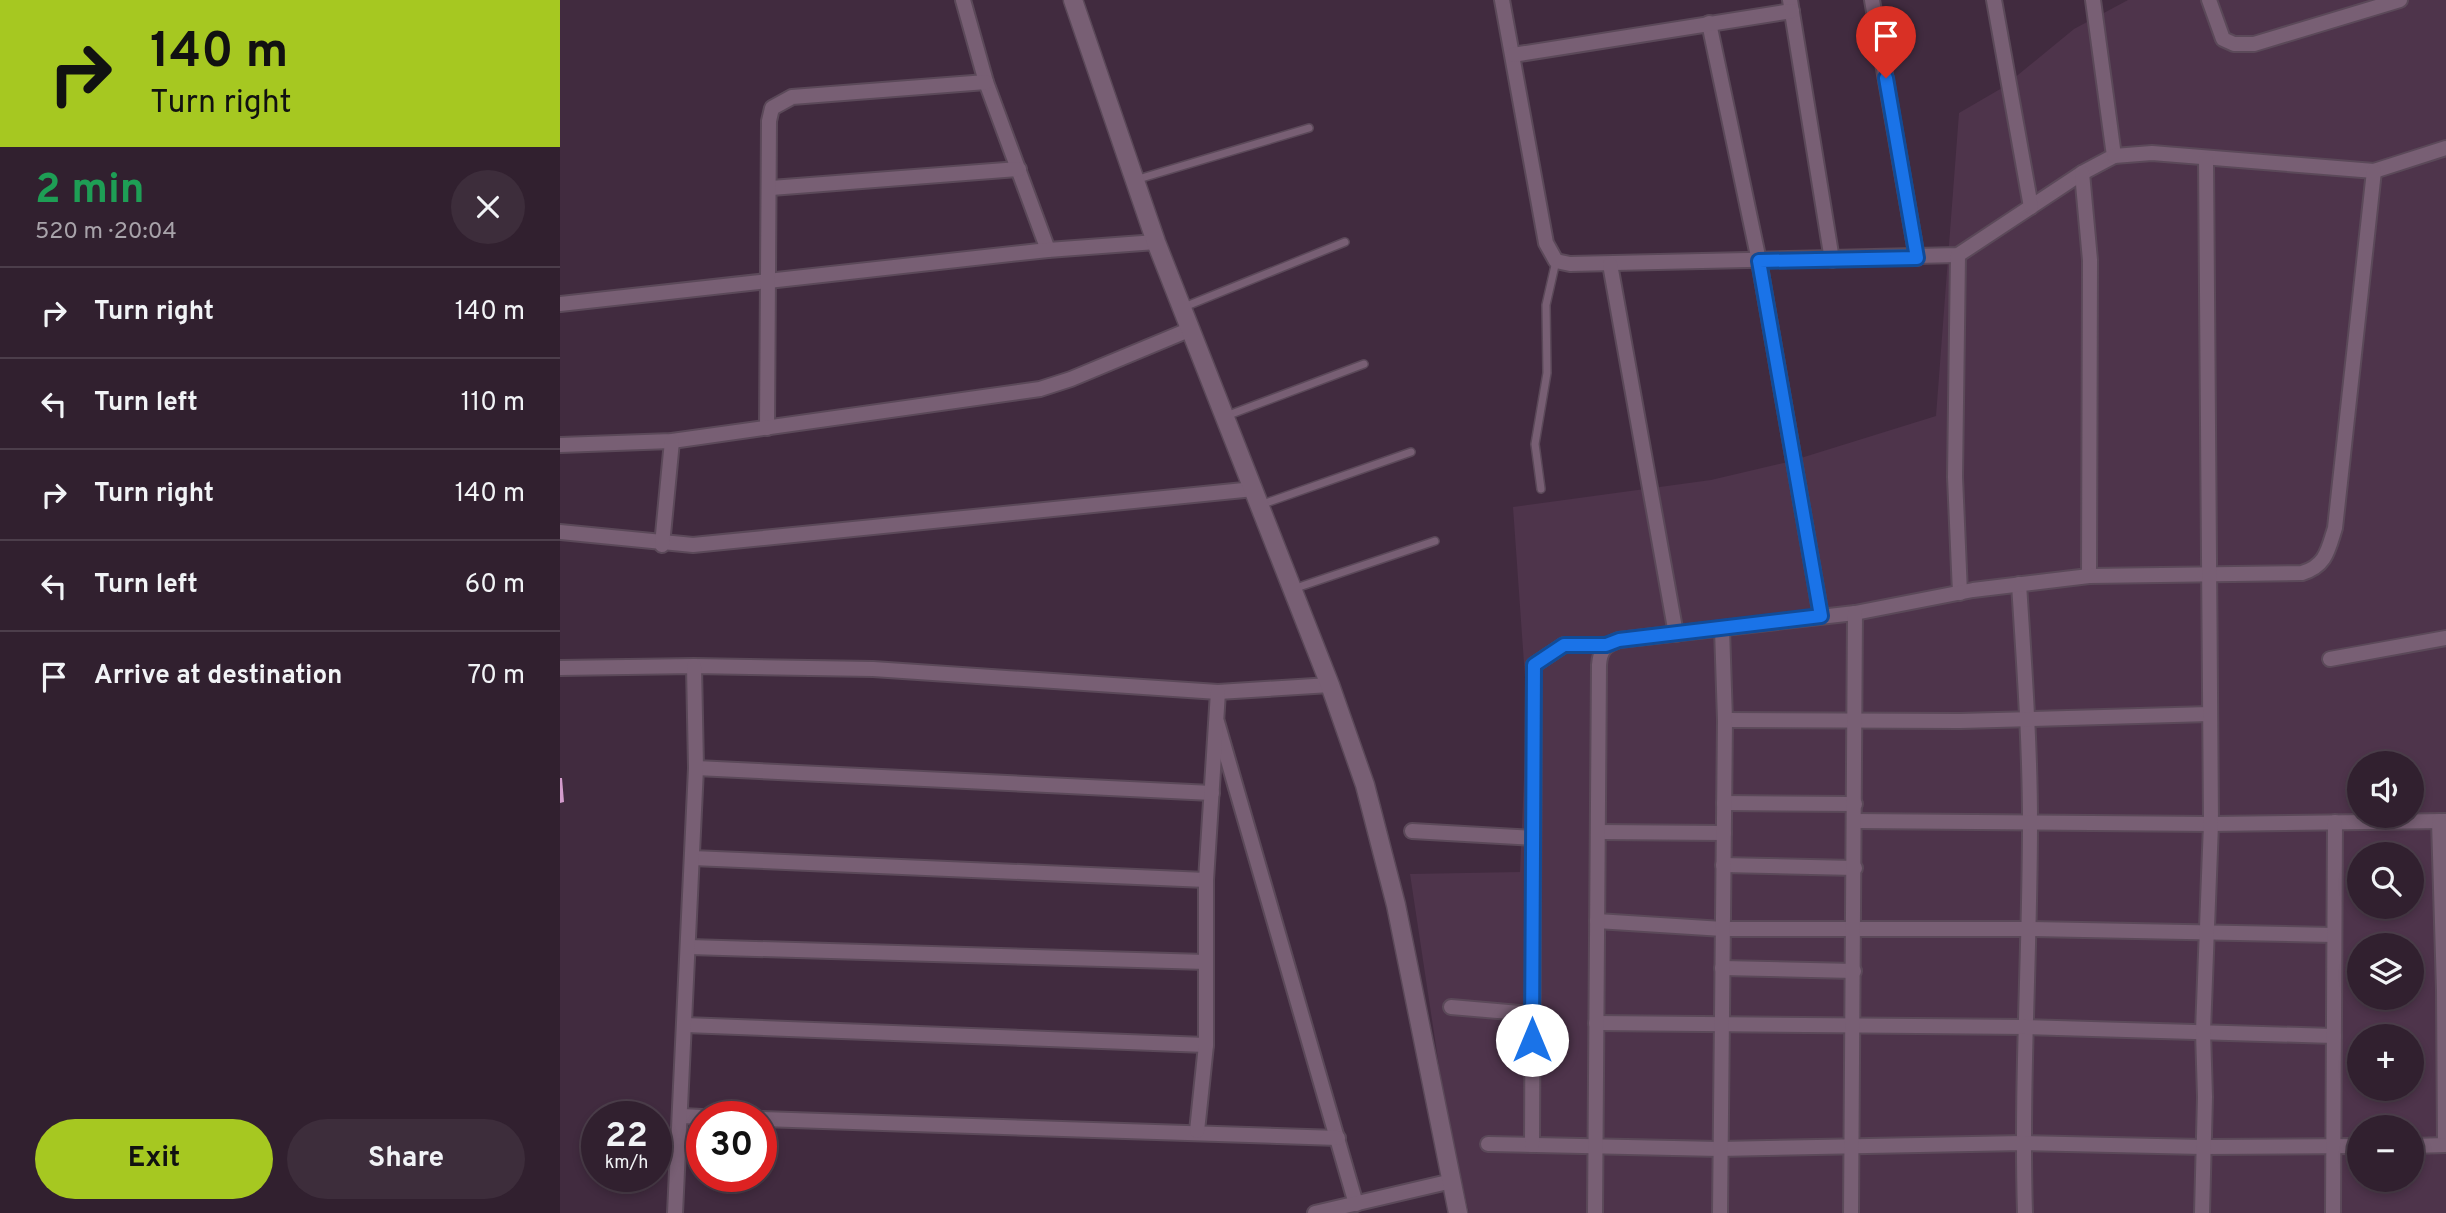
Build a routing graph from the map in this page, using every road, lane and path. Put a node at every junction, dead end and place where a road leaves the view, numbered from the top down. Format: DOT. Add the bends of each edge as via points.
graph roads {
  1 [pos="963,0"];
  2 [pos="1073,0"];
  3 [pos="1502,0"];
  4 [pos="1872,0"];
  5 [pos="1994,0"];
  6 [pos="2093,0"];
  7 [pos="2208,0"];
  8 [pos="2400,0"];
  9 [pos="1791,5"];
  10 [pos="1709,23"];
  11 [pos="1513,55"];
  12 [pos="986,82"];
  13 [pos="1309,128"];
  14 [pos="2446,148"];
  15 [pos="2114,156"];
  16 [pos="2206,159"];
  17 [pos="1019,169"];
  18 [pos="2374,171"];
  19 [pos="2082,173"];
  20 [pos="1134,180"];
  21 [pos="771,188"];
  22 [pos="2031,207"];
  23 [pos="1156,242"];
  24 [pos="1345,242"];
  25 [pos="1048,250"];
  26 [pos="1958,255"];
  27 [pos="1917,258"];
  28 [pos="1832,260"];
  29 [pos="1556,261"];
  30 [pos="1759,261"];
  31 [pos="1610,264"];
  32 [pos="768,280"];
  33 [pos="560,304"];
  34 [pos="1184,307"];
  35 [pos="1191,329"];
  36 [pos="1364,364"];
  37 [pos="1225,416"];
  38 [pos="767,428"];
  39 [pos="672,441"];
  40 [pos="560,445"];
  41 [pos="1411,452"];
  42 [pos="1541,489"];
  43 [pos="1257,497"];
  44 [pos="560,532"];
  45 [pos="1435,541"];
  46 [pos="662,545"];
  47 [pos="2208,574"];
  48 [pos="2089,576"];
  49 [pos="2019,583"];
  50 [pos="1292,589"];
  51 [pos="1960,593"];
  52 [pos="1855,613"];
  53 [pos="1821,616"];
  54 [pos="1722,629"];
  55 [pos="1676,634"];
  56 [pos="2446,638"];
  57 [pos="1606,645"];
  58 [pos="2330,659"];
  59 [pos="694,666"];
  60 [pos="560,668"];
  61 [pos="1330,685"];
  62 [pos="1218,692"];
  63 [pos="2210,714"];
  64 [pos="2028,718"];
  65 [pos="1725,720"];
  66 [pos="1856,720"];
  67 [pos="1217,722"];
  68 [pos="695,768"];
  69 [pos="1212,793"];
  70 [pos="1724,803"];
  71 [pos="1856,804"];
  72 [pos="1856,821"];
  73 [pos="2442,821"];
  74 [pos="2335,822"];
  75 [pos="2030,823"];
  76 [pos="2211,824"];
  77 [pos="1412,831"];
  78 [pos="1598,832"];
  79 [pos="1724,833"];
  80 [pos="1533,838"];
  81 [pos="692,858"];
  82 [pos="1723,865"];
  83 [pos="1855,868"];
  84 [pos="1206,880"];
  85 [pos="1597,921"];
  86 [pos="1723,929"];
  87 [pos="1854,929"];
  88 [pos="2029,929"];
  89 [pos="2206,934"];
  90 [pos="2334,935"];
  91 [pos="689,947"];
  92 [pos="1206,962"];
  93 [pos="1722,968"];
  94 [pos="1854,971"];
  95 [pos="1451,1007"];
  96 [pos="1532,1014"];
  97 [pos="1596,1023"];
  98 [pos="1721,1023"];
  99 [pos="685,1025"];
  100 [pos="2026,1027"];
  101 [pos="1853,1028"];
  102 [pos="2203,1031"];
  103 [pos="2334,1035"];
  104 [pos="1206,1045"];
  105 [pos="682,1116"];
  106 [pos="686,1116"];
  107 [pos="777,1119"];
  108 [pos="1197,1131"];
  109 [pos="1338,1138"];
  110 [pos="2023,1143"];
  111 [pos="1488,1144"];
  112 [pos="1532,1145"];
  113 [pos="2445,1145"];
  114 [pos="1596,1146"];
  115 [pos="2347,1146"];
  116 [pos="2424,1146"];
  117 [pos="2203,1147"];
  118 [pos="2334,1147"];
  119 [pos="1851,1148"];
  120 [pos="1719,1149"];
  121 [pos="1452,1181"];
  122 [pos="1356,1204"];
  123 [pos="675,1213"];
  124 [pos="1315,1213"];
  125 [pos="1458,1213"];
  126 [pos="1595,1213"];
  127 [pos="1720,1213"];
  128 [pos="1851,1213"];
  129 [pos="2025,1213"];
  130 [pos="2202,1213"];
  131 [pos="2333,1213"];
  1 -- 12 [label="street"];
  2 -- 20 [label="street"];
  3 -- 11 [label="street"];
  4 -- 27 [label="street"];
  5 -- 22 [label="street"];
  6 -- 15 [label="street"];
  7 -- 8 [label="street" via="2223,39 2254,44"];
  9 -- 10 [label="street"];
  9 -- 28 [label="street"];
  10 -- 11 [label="street"];
  10 -- 30 [label="street"];
  11 -- 29 [label="street" via="1546,243"];
  12 -- 17 [label="street"];
  12 -- 21 [label="street" via="792,97 780,102 772,108 769,121"];
  13 -- 20 [label="lane"];
  14 -- 18 [label="street"];
  15 -- 16 [label="street" via="2152,153"];
  15 -- 19 [label="street"];
  16 -- 18 [label="street"];
  16 -- 47 [label="street"];
  17 -- 21 [label="street"];
  17 -- 25 [label="street"];
  18 -- 47 [label="street" via="2343,466 2335,528 2326,557 2315,569 2302,573"];
  19 -- 22 [label="street"];
  19 -- 48 [label="street" via="2090,260"];
  20 -- 23 [label="street"];
  21 -- 32 [label="street"];
  22 -- 26 [label="street"];
  23 -- 25 [label="street"];
  23 -- 34 [label="street"];
  24 -- 34 [label="lane"];
  25 -- 32 [label="street"];
  26 -- 27 [label="street"];
  26 -- 51 [label="street" via="1955,477"];
  27 -- 28 [label="street"];
  28 -- 30 [label="street"];
  29 -- 31 [label="street"];
  29 -- 42 [label="lane" via="1546,304 1547,373 1535,444"];
  30 -- 31 [label="street"];
  30 -- 53 [label="street"];
  31 -- 55 [label="street"];
  32 -- 33 [label="street"];
  32 -- 38 [label="street"];
  34 -- 35 [label="street"];
  35 -- 37 [label="street"];
  35 -- 38 [label="street" via="1040,389"];
  36 -- 37 [label="lane"];
  37 -- 43 [label="street"];
  38 -- 39 [label="street"];
  39 -- 40 [label="street"];
  39 -- 46 [label="street"];
  41 -- 43 [label="lane"];
  43 -- 46 [label="street"];
  43 -- 50 [label="street"];
  44 -- 46 [label="street" via="613,535"];
  45 -- 50 [label="lane"];
  47 -- 48 [label="street"];
  47 -- 63 [label="street"];
  48 -- 49 [label="street"];
  49 -- 51 [label="street"];
  49 -- 64 [label="street"];
  50 -- 61 [label="street"];
  51 -- 52 [label="street"];
  52 -- 53 [label="street"];
  52 -- 66 [label="street"];
  53 -- 54 [label="street"];
  54 -- 55 [label="street"];
  54 -- 65 [label="street"];
  55 -- 57 [label="street"];
  56 -- 58 [label="street"];
  57 -- 78 [label="street" via="1599,655"];
  57 -- 80 [label="street" via="1564,645 1534,665"];
  59 -- 60 [label="street"];
  59 -- 62 [label="street" via="873,669"];
  59 -- 68 [label="street"];
  61 -- 62 [label="street"];
  61 -- 121 [label="street" via="1365,785 1396,905"];
  62 -- 67 [label="street"];
  63 -- 64 [label="street"];
  63 -- 76 [label="street"];
  64 -- 66 [label="street"];
  64 -- 75 [label="street"];
  65 -- 66 [label="street"];
  65 -- 70 [label="street"];
  66 -- 71 [label="street"];
  67 -- 69 [label="street"];
  67 -- 109 [label="street"];
  68 -- 69 [label="street"];
  68 -- 81 [label="street"];
  69 -- 84 [label="street"];
  70 -- 71 [label="street"];
  70 -- 79 [label="street"];
  71 -- 72 [label="street"];
  72 -- 75 [label="street"];
  72 -- 83 [label="street"];
  73 -- 74 [label="street"];
  73 -- 113 [label="street"];
  74 -- 76 [label="street"];
  74 -- 90 [label="street"];
  75 -- 76 [label="street"];
  75 -- 88 [label="street"];
  76 -- 89 [label="street"];
  77 -- 80 [label="street"];
  78 -- 79 [label="street"];
  78 -- 85 [label="street"];
  79 -- 82 [label="street"];
  80 -- 96 [label="street"];
  81 -- 84 [label="street"];
  81 -- 91 [label="street"];
  82 -- 83 [label="street"];
  82 -- 86 [label="street"];
  83 -- 87 [label="street"];
  84 -- 92 [label="street"];
  85 -- 86 [label="street"];
  85 -- 97 [label="street"];
  86 -- 87 [label="street"];
  86 -- 93 [label="street"];
  87 -- 88 [label="street"];
  87 -- 94 [label="street"];
  88 -- 89 [label="street"];
  88 -- 100 [label="street"];
  89 -- 90 [label="street"];
  89 -- 102 [label="street"];
  90 -- 103 [label="street"];
  91 -- 92 [label="street"];
  91 -- 99 [label="street"];
  92 -- 104 [label="street"];
  93 -- 94 [label="street"];
  93 -- 98 [label="street"];
  94 -- 101 [label="street"];
  95 -- 96 [label="street"];
  96 -- 112 [label="street"];
  97 -- 98 [label="street"];
  97 -- 114 [label="street"];
  98 -- 101 [label="street"];
  98 -- 120 [label="street"];
  99 -- 104 [label="street"];
  99 -- 105 [label="street"];
  100 -- 101 [label="street"];
  100 -- 102 [label="street"];
  100 -- 110 [label="street"];
  101 -- 119 [label="street"];
  102 -- 103 [label="street"];
  102 -- 117 [label="street"];
  103 -- 118 [label="street"];
  104 -- 108 [label="street"];
  105 -- 106 [label="street"];
  105 -- 123 [label="street"];
  107 -- 108 [label="street"];
  108 -- 109 [label="street"];
  109 -- 122 [label="street"];
  110 -- 117 [label="street"];
  110 -- 119 [label="street"];
  110 -- 129 [label="street"];
  111 -- 112 [label="street"];
  112 -- 114 [label="street"];
  113 -- 116 [label="street"];
  114 -- 120 [label="street"];
  114 -- 126 [label="street"];
  115 -- 118 [label="street"];
  117 -- 118 [label="street"];
  117 -- 130 [label="street"];
  118 -- 131 [label="street"];
  119 -- 120 [label="street"];
  119 -- 128 [label="street"];
  120 -- 127 [label="street"];
  121 -- 122 [label="street"];
  121 -- 125 [label="street"];
  122 -- 124 [label="street"];
}
